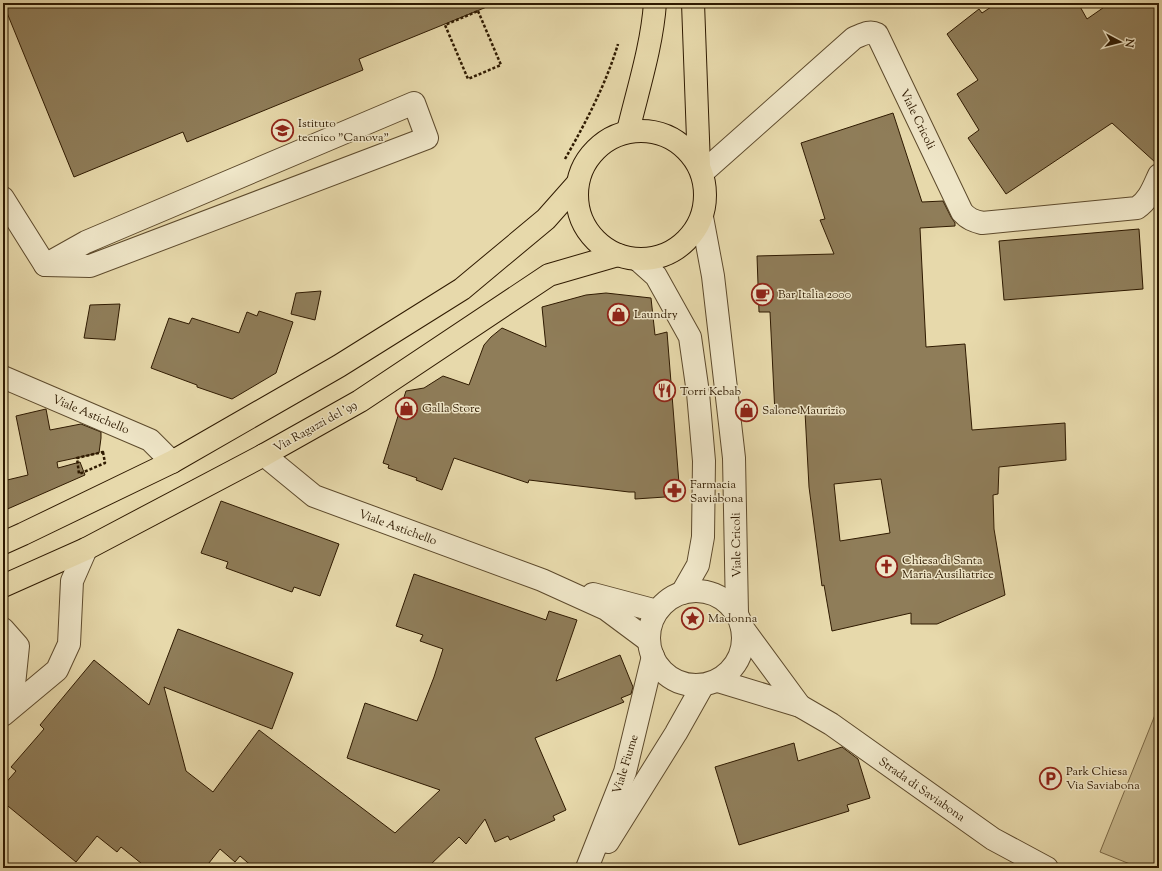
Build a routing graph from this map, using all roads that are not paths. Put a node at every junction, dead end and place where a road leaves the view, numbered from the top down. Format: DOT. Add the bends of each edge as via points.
graph roads {
  1 [pos="655,3"];
  2 [pos="693,3"];
  3 [pos="628,131"];
  4 [pos="700,169"];
  5 [pos="1159,175"];
  6 [pos="578,184"];
  7 [pos="3,198"];
  8 [pos="702,217"];
  9 [pos="627,257"];
  10 [pos="45,266"];
  11 [pos="3,376"];
  12 [pos="264,455"];
  13 [pos="172,462"];
  14 [pos="3,543"];
  15 [pos="86,549"];
  16 [pos="542,580"];
  17 [pos="3,586"];
  18 [pos="682,592"];
  19 [pos="657,611"];
  20 [pos="740,620"];
  21 [pos="3,629"];
  22 [pos="651,648"];
  23 [pos="711,683"];
  24 [pos="800,706"];
  25 [pos="3,710"];
  26 [pos="3,715"];
  27 [pos="587,868"];
  28 [pos="592,868"];
  29 [pos="1046,868"];
  1 -- 3 [label="main road" via="645,64"];
  2 -- 4 [label="main road, Viale Cricoli"];
  3 -- 4 [label="main road, Viale Cricoli" via="649,131 669,136 687,148"];
  3 -- 6 [label="main road, Viale Cricoli" via="610,138 595,150 584,166"];
  4 -- 5 [label="street, Viale Cricoli" via="854,38 872,32 877,34 962,212 970,220 982,223 1137,208 1150,195"];
  4 -- 8 [label="main road, Viale Cricoli" via="705,188"];
  6 -- 9 [label="main road, Viale Cricoli" via="578,206 585,226 599,244"];
  6 -- 13 [label="main road" via="546,219 462,289 339,366"];
  7 -- 10 [label="street"];
  8 -- 9 [label="main road, Viale Cricoli" via="691,235 676,249 657,257"];
  8 -- 20 [label="street, Viale Cricoli" via="713,276 734,458"];
  9 -- 12 [label="main road, Via Ragazzi del '99" via="550,275 360,401"];
  9 -- 18 [label="street, Viale Cricoli" via="656,276 690,337 704,461 703,537 698,566"];
  10 -- 10 [label="street" via="90,266 427,138 414,103 86,242"];
  11 -- 13 [label="street, Viale Astichello" via="150,440"];
  12 -- 15 [label="main road, Via Ragazzi del '99"];
  12 -- 16 [label="street, Viale Astichello" via="314,496"];
  13 -- 14 [label="main road"];
  15 -- 17 [label="main road, Via Ragazzi del '99"];
  15 -- 26 [label="street" via="72,581 69,644 56,670"];
  16 -- 19 [label="street, Viale Astichello"];
  16 -- 22 [label="street, Viale Astichello" via="606,609"];
  18 -- 19 [label="street" via="668,600"];
  18 -- 20 [label="street" via="698,590 713,593 727,601"];
  19 -- 22 [label="street" via="650,625"];
  20 -- 23 [label="street" via="744,643 739,658 731,671"];
  20 -- 24 [label="street, Strada di Saviabona"];
  21 -- 25 [label="street" via="18,646 14,685"];
  22 -- 23 [label="street" via="661,670 672,680 688,685"];
  22 -- 27 [label="street, Viale Fiume" via="625,772"];
  23 -- 24 [label="street, Strada di Saviabona"];
  23 -- 28 [label="street, Viale Fiume" via="676,733"];
  24 -- 29 [label="street, Strada di Saviabona" via="830,724 993,839"];
}
